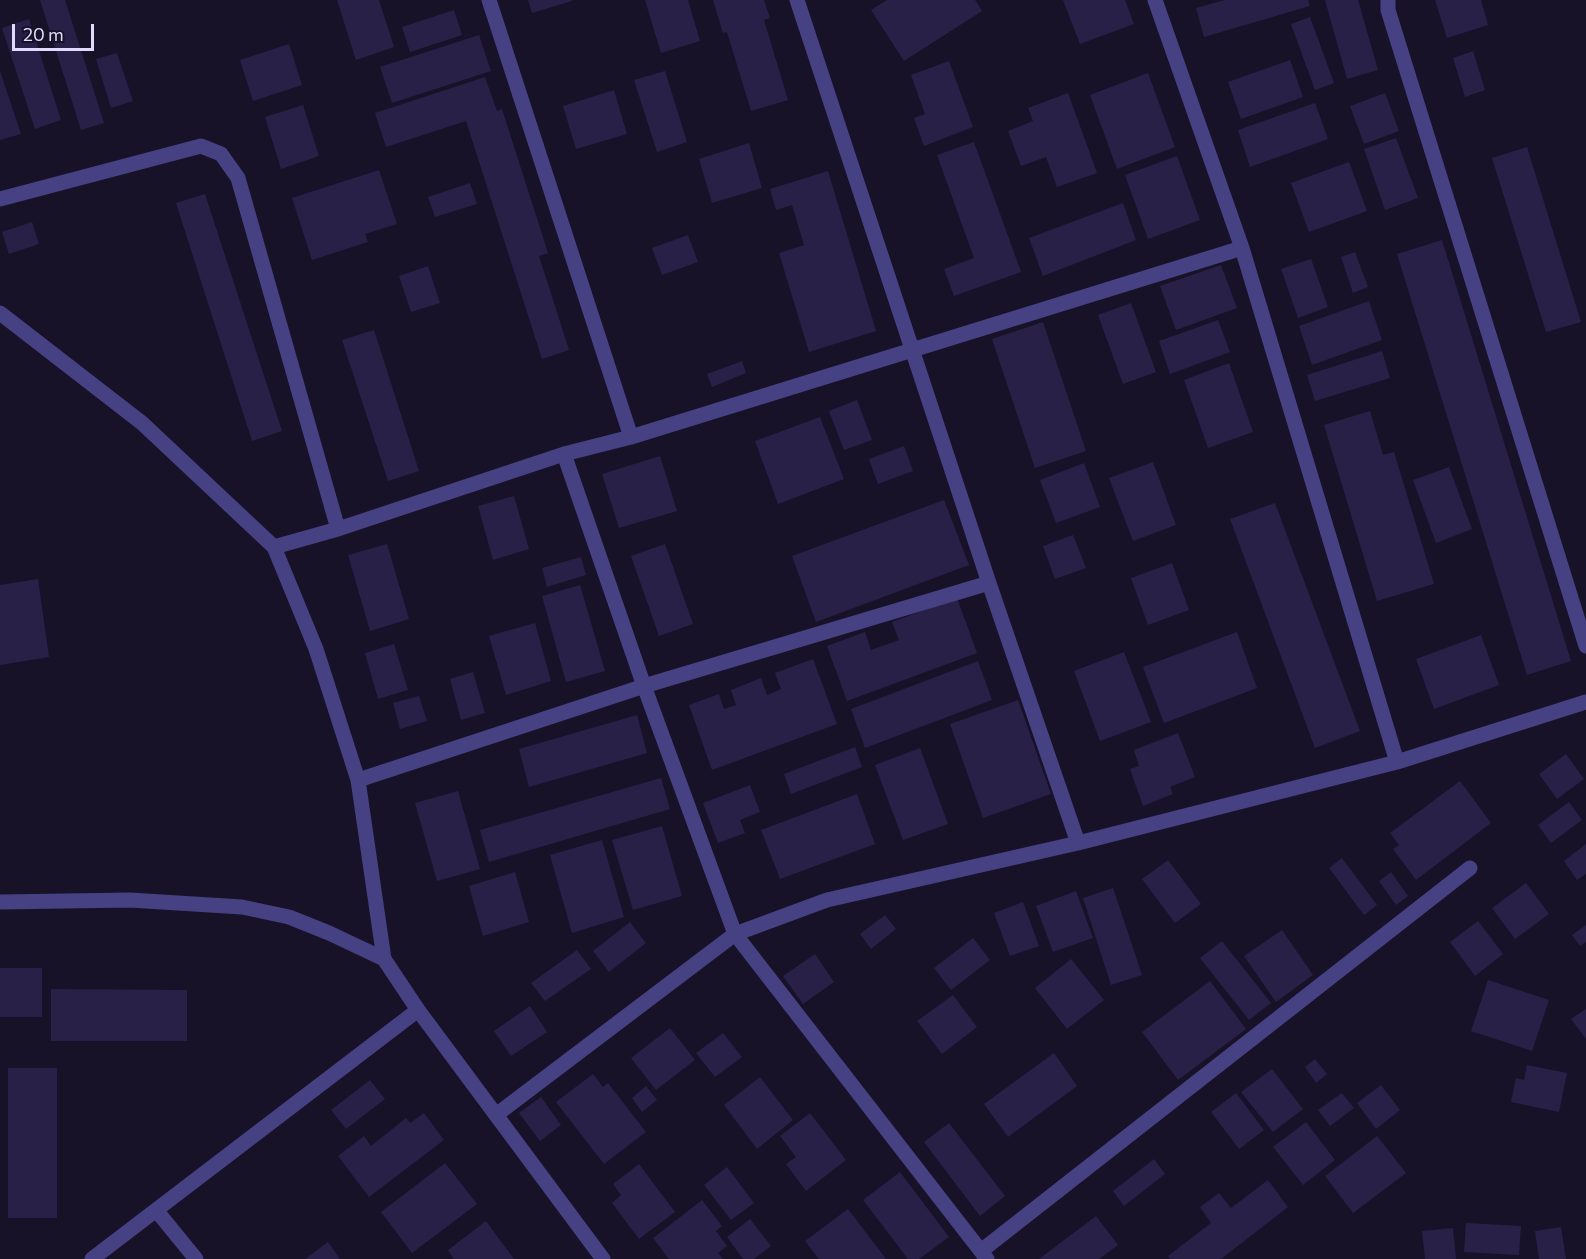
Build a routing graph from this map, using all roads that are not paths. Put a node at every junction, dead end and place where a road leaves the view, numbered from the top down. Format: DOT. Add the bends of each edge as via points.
graph roads {
  1 [pos="489,0"];
  2 [pos="797,0"];
  3 [pos="1155,0"];
  4 [pos="1388,0"];
  5 [pos="0,199"];
  6 [pos="1242,248"];
  7 [pos="0,313"];
  8 [pos="913,348"];
  9 [pos="631,437"];
  10 [pos="564,454"];
  11 [pos="338,529"];
  12 [pos="274,547"];
  13 [pos="989,583"];
  14 [pos="1586,646"];
  15 [pos="644,686"];
  16 [pos="1586,702"];
  17 [pos="1397,762"];
  18 [pos="358,780"];
  19 [pos="1078,843"];
  20 [pos="1470,868"];
  21 [pos="0,902"];
  22 [pos="735,934"];
  23 [pos="384,959"];
  24 [pos="418,1010"];
  25 [pos="496,1115"];
  26 [pos="156,1210"];
  27 [pos="984,1255"];
  28 [pos="92,1259"];
  29 [pos="196,1259"];
  30 [pos="603,1259"];
  1 -- 9 [label="street"];
  2 -- 8 [label="street"];
  3 -- 6 [label="street"];
  4 -- 14 [label="street"];
  5 -- 11 [label="street" via="201,146 221,154 238,178"];
  6 -- 8 [label="street"];
  6 -- 17 [label="street"];
  7 -- 12 [label="street" via="142,423"];
  8 -- 9 [label="street"];
  8 -- 13 [label="street"];
  9 -- 10 [label="street"];
  10 -- 11 [label="street"];
  10 -- 15 [label="street"];
  11 -- 12 [label="street"];
  12 -- 18 [label="street" via="316,649"];
  13 -- 15 [label="street"];
  13 -- 19 [label="street"];
  15 -- 18 [label="street"];
  15 -- 22 [label="street"];
  16 -- 17 [label="street"];
  17 -- 19 [label="street"];
  18 -- 23 [label="street"];
  19 -- 22 [label="street" via="827,900"];
  20 -- 27 [label="street"];
  21 -- 23 [label="street" via="130,900 242,907 289,917"];
  22 -- 25 [label="street"];
  22 -- 27 [label="street"];
  23 -- 24 [label="street"];
  24 -- 25 [label="street"];
  24 -- 26 [label="street"];
  25 -- 30 [label="street"];
  26 -- 28 [label="street"];
  26 -- 29 [label="street"];
}
